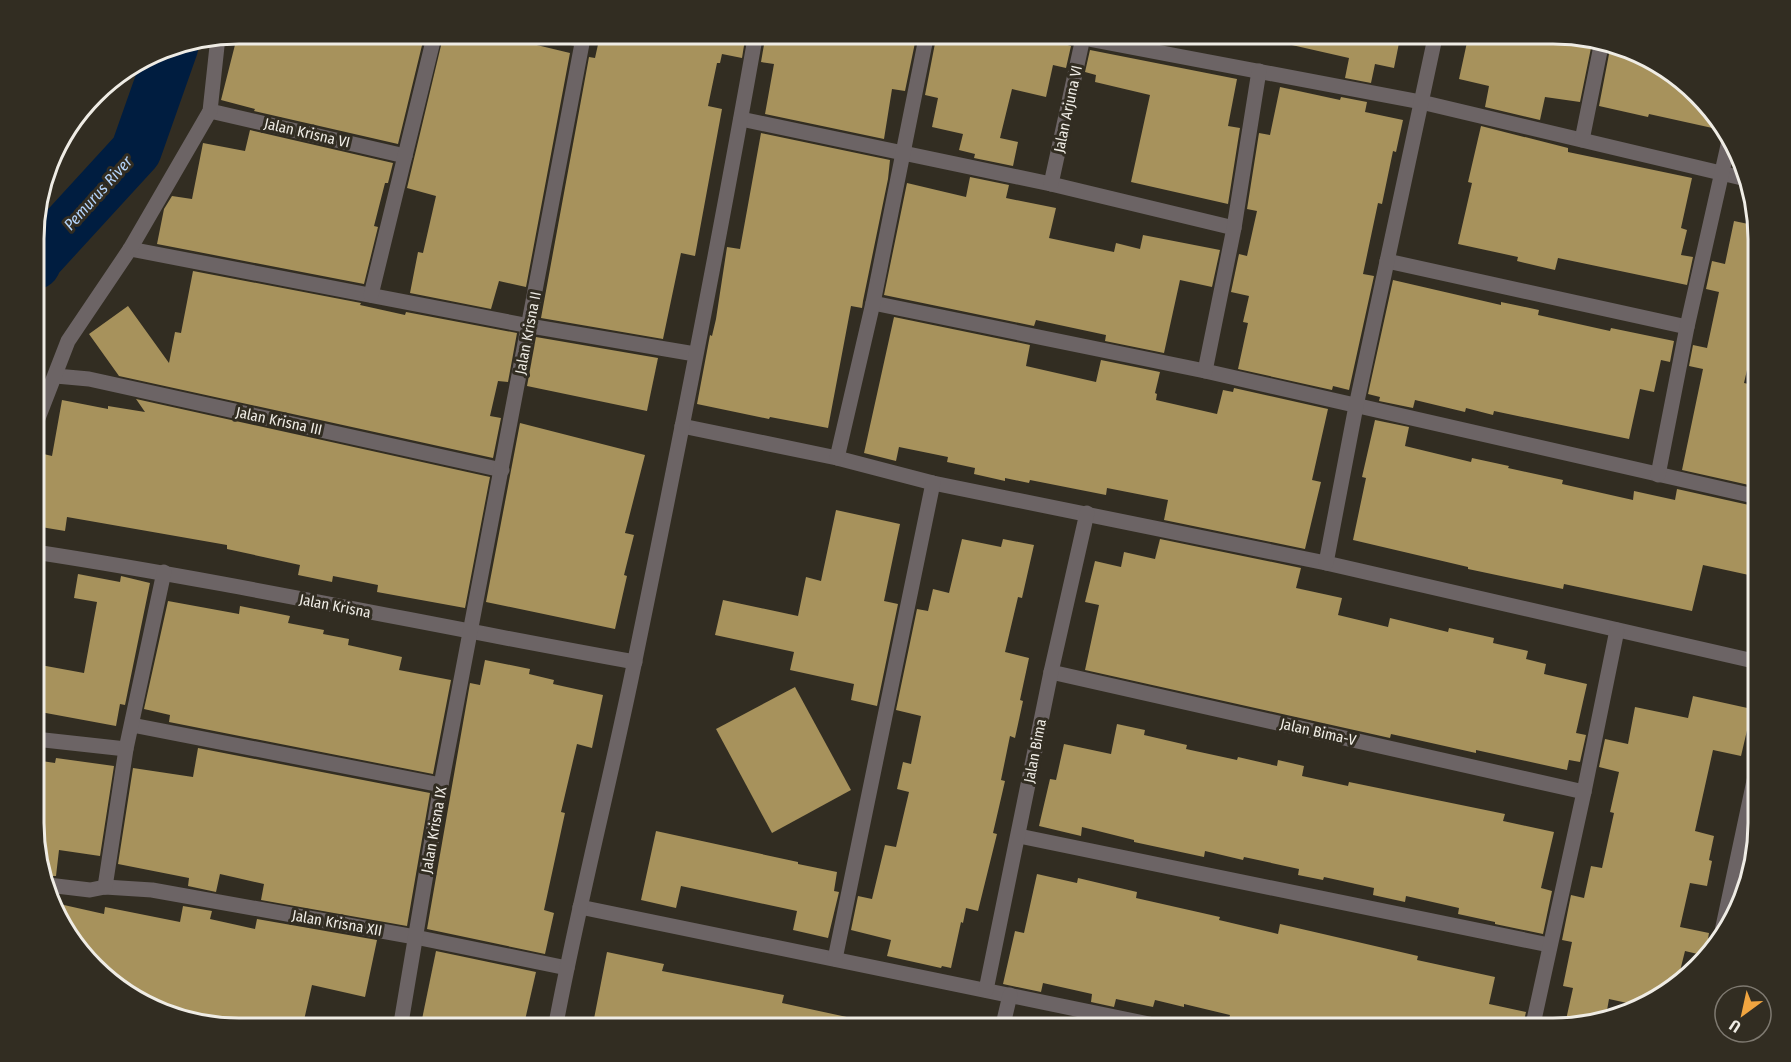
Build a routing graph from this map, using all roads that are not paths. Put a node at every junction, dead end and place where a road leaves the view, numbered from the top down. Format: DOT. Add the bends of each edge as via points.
graph roads {
  1 [pos="432,44"];
  2 [pos="582,44"];
  3 [pos="754,44"];
  4 [pos="925,44"];
  5 [pos="1082,44"];
  6 [pos="1124,44"];
  7 [pos="1434,44"];
  8 [pos="217,45"];
  9 [pos="1600,49"];
  10 [pos="1259,71"];
  11 [pos="1421,102"];
  12 [pos="210,111"];
  13 [pos="741,119"];
  14 [pos="1582,140"];
  15 [pos="1727,151"];
  16 [pos="902,154"];
  17 [pos="405,156"];
  18 [pos="1721,174"];
  19 [pos="1737,177"];
  20 [pos="1051,184"];
  21 [pos="1234,228"];
  22 [pos="130,249"];
  23 [pos="1387,261"];
  24 [pos="371,296"];
  25 [pos="873,303"];
  26 [pos="530,326"];
  27 [pos="1687,327"];
  28 [pos="695,354"];
  29 [pos="1205,371"];
  30 [pos="56,376"];
  31 [pos="44,405"];
  32 [pos="1356,405"];
  33 [pos="682,426"];
  34 [pos="837,458"];
  35 [pos="502,470"];
  36 [pos="1658,475"];
  37 [pos="933,483"];
  38 [pos="1747,494"];
  39 [pos="1087,513"];
  40 [pos="44,553"];
  41 [pos="1326,562"];
  42 [pos="164,572"];
  43 [pos="1617,630"];
  44 [pos="470,632"];
  45 [pos="1747,660"];
  46 [pos="635,662"];
  47 [pos="1051,672"];
  48 [pos="132,725"];
  49 [pos="44,740"];
  50 [pos="126,749"];
  51 [pos="441,785"];
  52 [pos="1584,792"];
  53 [pos="1747,814"];
  54 [pos="1019,836"];
  55 [pos="54,886"];
  56 [pos="105,887"];
  57 [pos="580,907"];
  58 [pos="1726,911"];
  59 [pos="415,937"];
  60 [pos="1550,945"];
  61 [pos="835,959"];
  62 [pos="567,968"];
  63 [pos="986,990"];
  64 [pos="1010,995"];
  65 [pos="402,1018"];
  66 [pos="557,1018"];
  67 [pos="1005,1018"];
  68 [pos="1120,1018"];
  69 [pos="1534,1018"];
  1 -- 17 [label="street"];
  2 -- 26 [label="street, Jalan Krisna II"];
  3 -- 13 [label="street"];
  4 -- 16 [label="street"];
  5 -- 20 [label="street, Jalan Arjuna VI"];
  6 -- 10 [label="street"];
  7 -- 11 [label="street"];
  8 -- 12 [label="street"];
  9 -- 14 [label="street"];
  10 -- 11 [label="street"];
  10 -- 21 [label="street"];
  11 -- 14 [label="street"];
  11 -- 23 [label="street"];
  12 -- 17 [label="street, Jalan Krisna VI"];
  12 -- 22 [label="street"];
  13 -- 16 [label="street"];
  13 -- 28 [label="street"];
  14 -- 18 [label="street"];
  15 -- 18 [label="street"];
  16 -- 20 [label="street"];
  16 -- 25 [label="street"];
  17 -- 24 [label="street"];
  18 -- 19 [label="street"];
  18 -- 27 [label="street"];
  20 -- 21 [label="street"];
  21 -- 29 [label="street"];
  22 -- 24 [label="street"];
  22 -- 30 [label="street" via="68,341"];
  23 -- 27 [label="street"];
  23 -- 32 [label="street"];
  24 -- 26 [label="street"];
  25 -- 29 [label="street"];
  25 -- 34 [label="street"];
  26 -- 28 [label="street"];
  26 -- 35 [label="street, Jalan Krisna II"];
  27 -- 36 [label="street"];
  28 -- 33 [label="street"];
  29 -- 32 [label="street"];
  30 -- 31 [label="street"];
  30 -- 35 [label="street, Jalan Krisna III" via="89,379"];
  32 -- 36 [label="street"];
  32 -- 41 [label="street"];
  33 -- 34 [label="street"];
  33 -- 46 [label="street"];
  34 -- 37 [label="street"];
  35 -- 44 [label="street, Jalan Krisna II"];
  36 -- 38 [label="street"];
  37 -- 39 [label="street"];
  37 -- 61 [label="street"];
  39 -- 41 [label="street"];
  39 -- 47 [label="street, Jalan Bima"];
  40 -- 42 [label="street, Jalan Krisna"];
  41 -- 43 [label="street"];
  42 -- 44 [label="street, Jalan Krisna"];
  42 -- 48 [label="street"];
  43 -- 45 [label="street"];
  43 -- 52 [label="street"];
  44 -- 46 [label="street, Jalan Krisna"];
  44 -- 51 [label="street, Jalan Krisna IX"];
  46 -- 57 [label="street"];
  47 -- 52 [label="street, Jalan Bima-V"];
  47 -- 54 [label="street, Jalan Bima"];
  48 -- 50 [label="street"];
  48 -- 51 [label="street"];
  49 -- 50 [label="street"];
  50 -- 56 [label="street"];
  51 -- 59 [label="street, Jalan Krisna IX"];
  52 -- 60 [label="street"];
  53 -- 58 [label="street"];
  54 -- 60 [label="street"];
  54 -- 63 [label="street, Jalan Bima"];
  55 -- 56 [label="street, Jalan Krisna XII" via="90,890"];
  56 -- 59 [label="street, Jalan Krisna XII" via="152,890"];
  57 -- 61 [label="street"];
  57 -- 62 [label="street"];
  59 -- 62 [label="street, Jalan Krisna XII"];
  59 -- 65 [label="street, Jalan Krisna IX"];
  60 -- 69 [label="street"];
  61 -- 63 [label="street"];
  62 -- 66 [label="street"];
  63 -- 64 [label="street"];
  64 -- 67 [label="street"];
  64 -- 68 [label="street"];
}
